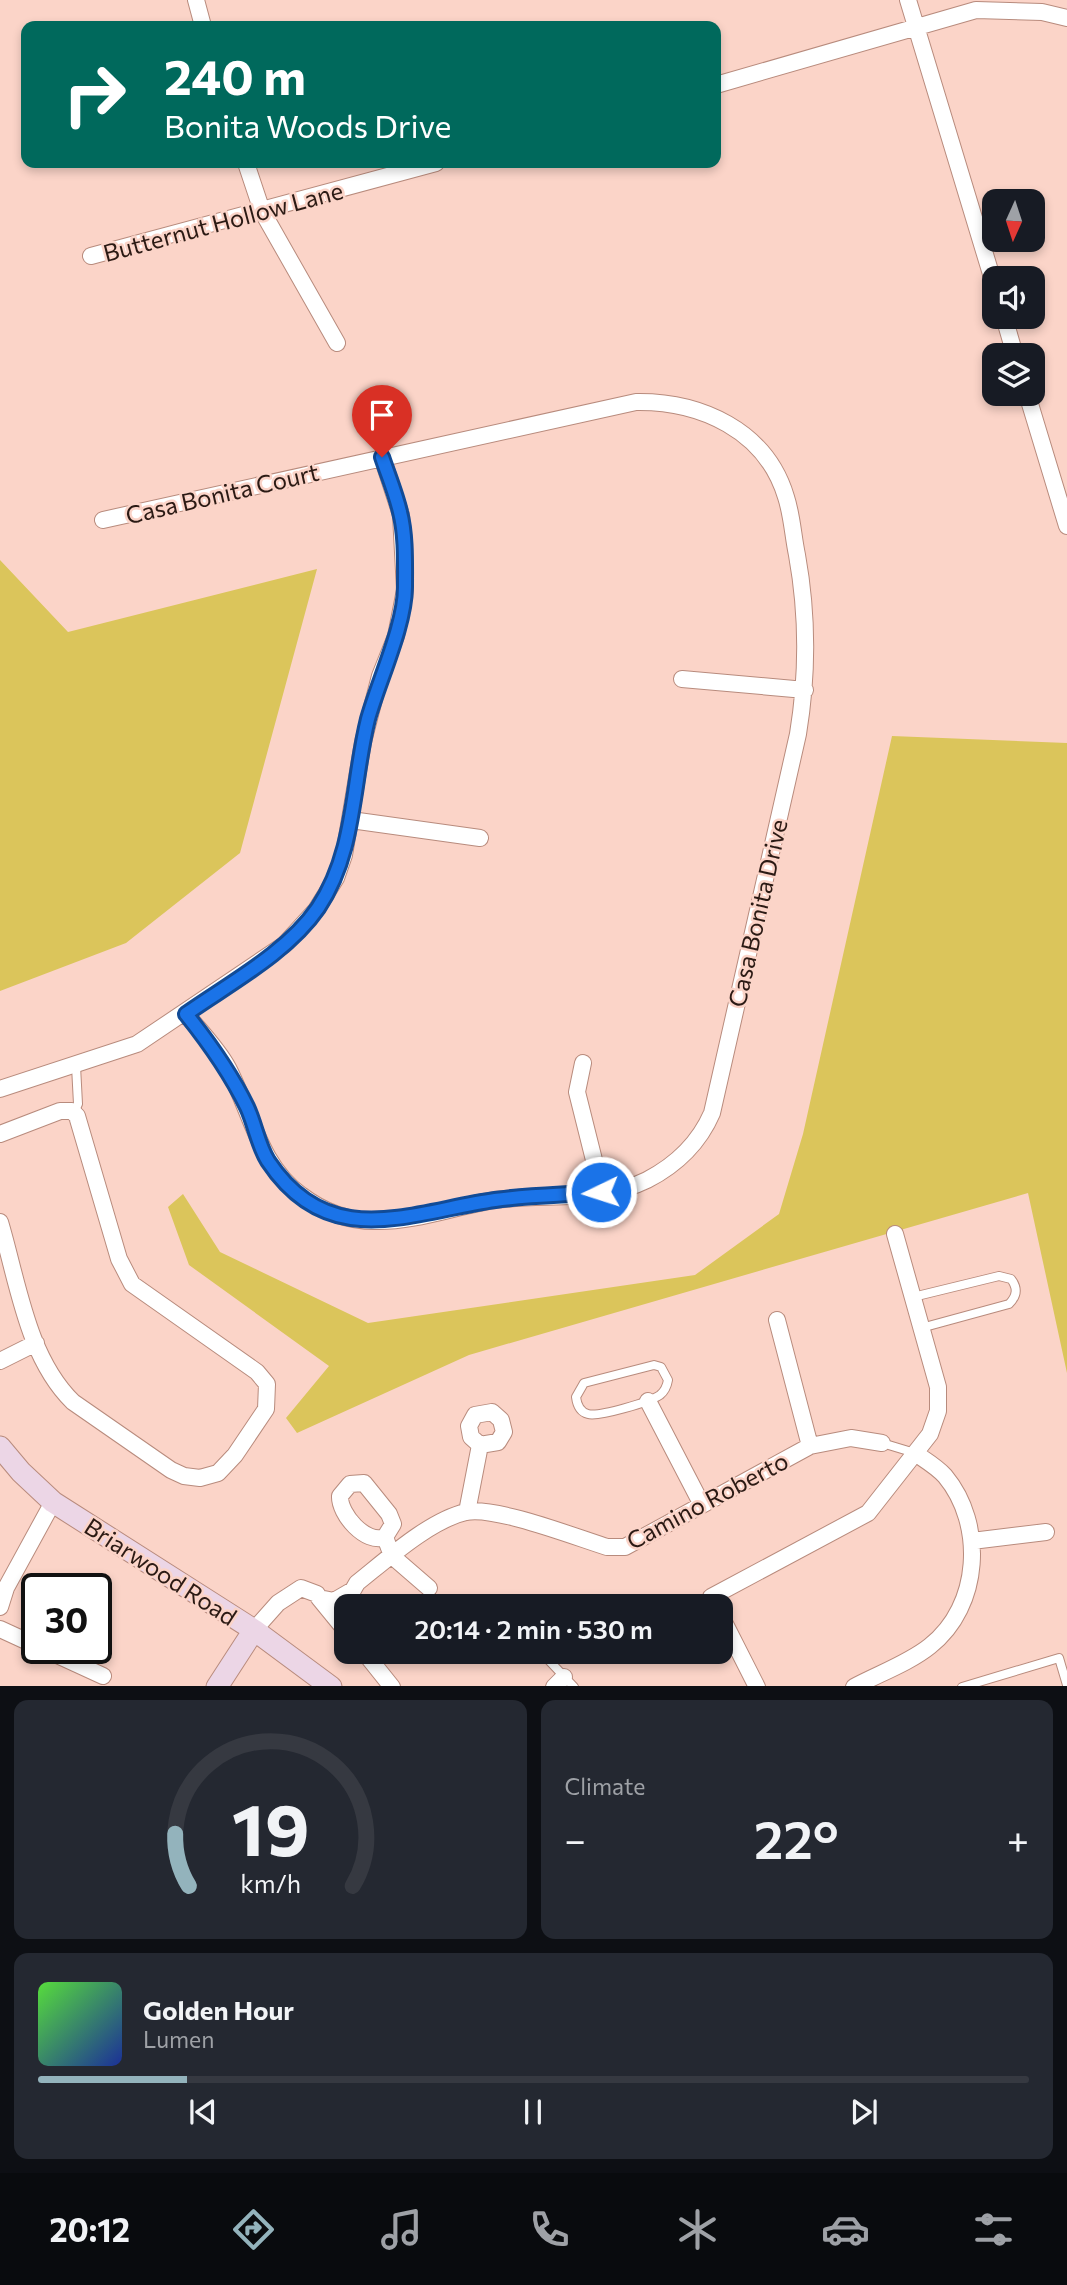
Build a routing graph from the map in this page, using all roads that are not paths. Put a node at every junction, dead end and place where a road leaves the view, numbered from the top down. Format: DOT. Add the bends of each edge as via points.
graph roads {
  1 [pos="196,0"];
  2 [pos="908,0"];
  3 [pos="1067,18"];
  4 [pos="202,21"];
  5 [pos="916,26"];
  6 [pos="721,84"];
  7 [pos="248,168"];
  8 [pos="418,168"];
  9 [pos="262,211"];
  10 [pos="91,256"];
  11 [pos="989,266"];
  12 [pos="337,344"];
  13 [pos="1031,406"];
  14 [pos="382,457"];
  15 [pos="103,520"];
  16 [pos="1067,526"];
  17 [pos="682,679"];
  18 [pos="805,690"];
  19 [pos="351,820"];
  20 [pos="480,838"];
  21 [pos="186,1014"];
  22 [pos="583,1063"];
  23 [pos="76,1066"];
  24 [pos="0,1088"];
  25 [pos="74,1113"];
  26 [pos="0,1135"];
  27 [pos="601,1192"];
  28 [pos="0,1222"];
  29 [pos="895,1234"];
  30 [pos="912,1297"];
  31 [pos="777,1320"];
  32 [pos="921,1328"];
  33 [pos="36,1343"];
  34 [pos="0,1360"];
  35 [pos="648,1401"];
  36 [pos="882,1443"];
  37 [pos="480,1445"];
  38 [pos="810,1446"];
  39 [pos="0,1447"];
  40 [pos="915,1452"];
  41 [pos="53,1502"];
  42 [pos="701,1503"];
  43 [pos="467,1512"];
  44 [pos="1046,1532"];
  45 [pos="385,1537"];
  46 [pos="972,1541"];
  47 [pos="392,1556"];
  48 [pos="429,1588"];
  49 [pos="718,1594"];
  50 [pos="319,1598"];
  51 [pos="0,1607"];
  52 [pos="334,1616"];
  53 [pos="0,1629"];
  54 [pos="254,1630"];
  55 [pos="21,1639"];
  56 [pos="733,1639"];
  57 [pos="77,1664"];
  58 [pos="374,1664"];
  59 [pos="550,1664"];
  60 [pos="103,1676"];
  61 [pos="564,1683"];
  62 [pos="1067,1685"];
  63 [pos="218,1686"];
  64 [pos="331,1686"];
  65 [pos="392,1686"];
  66 [pos="757,1686"];
  67 [pos="854,1686"];
  68 [pos="962,1686"];
  1 -- 4 [label="street"];
  2 -- 5 [label="street"];
  3 -- 5 [label="street" via="1042,12 976,10"];
  5 -- 6 [label="street"];
  5 -- 11 [label="street"];
  7 -- 9 [label="street"];
  8 -- 9 [label="street, Butternut Hollow Lane"];
  9 -- 10 [label="street, Butternut Hollow Lane"];
  9 -- 12 [label="street"];
  13 -- 16 [label="street"];
  14 -- 15 [label="street, Casa Bonita Court"];
  14 -- 18 [label="street, Casa Bonita Drive" via="636,402 688,406 721,419 761,453 786,497 805,598"];
  14 -- 19 [label="street" via="401,514 405,590 396,636 363,742"];
  17 -- 18 [label="street"];
  18 -- 27 [label="street, Casa Bonita Drive" via="712,1113 697,1140 673,1164 631,1186"];
  19 -- 20 [label="street"];
  19 -- 21 [label="street" via="336,878 316,910 284,945"];
  21 -- 23 [label="street" via="137,1044"];
  21 -- 27 [label="street, Casa Bonita Drive" via="226,1065 271,1164 297,1193 324,1209 357,1219 391,1221 496,1200"];
  22 -- 27 [label="street" via="577,1092"];
  23 -- 24 [label="street"];
  23 -- 25 [label="lane" via="78,1104"];
  25 -- 26 [label="street" via="61,1111"];
  25 -- 33 [label="street" via="119,1259 132,1284 257,1373 267,1384 266,1409 226,1467 208,1477 184,1476 73,1402 48,1373"];
  28 -- 33 [label="street"];
  29 -- 30 [label="street"];
  30 -- 32 [label="street"];
  30 -- 32 [label="lane" via="999,1276 1011,1279 1015,1286 1009,1304"];
  31 -- 38 [label="street"];
  32 -- 40 [label="street" via="939,1399 935,1423"];
  33 -- 34 [label="street"];
  35 -- 35 [label="lane" via="591,1415 582,1411 576,1397 584,1383 654,1365 661,1367 668,1380 661,1394"];
  35 -- 42 [label="street"];
  36 -- 38 [label="street, Camino Roberto" via="850,1438"];
  36 -- 40 [label="lane, Camino Roberto"];
  37 -- 43 [label="street"];
  38 -- 42 [label="street, Camino Roberto"];
  39 -- 41 [label="main road, Briarwood Road"];
  40 -- 46 [label="street" via="952,1485"];
  40 -- 49 [label="street" via="868,1513"];
  41 -- 51 [label="street"];
  41 -- 54 [label="main road, Briarwood Road"];
  42 -- 43 [label="street, Camino Roberto" via="625,1547 607,1547 490,1512"];
  43 -- 47 [label="street, Camino Roberto" via="444,1520"];
  44 -- 46 [label="street"];
  45 -- 47 [label="street"];
  46 -- 67 [label="street" via="968,1585 950,1625 930,1646"];
  47 -- 48 [label="street"];
  47 -- 50 [label="street, Camino Roberto" via="334,1601"];
  50 -- 52 [label="street"];
  50 -- 54 [label="street, Camino Roberto" via="301,1588 278,1602"];
  53 -- 55 [label="street"];
  54 -- 63 [label="main road"];
  54 -- 64 [label="main road, Briarwood Road"];
  56 -- 66 [label="street"];
  57 -- 60 [label="street"];
  58 -- 65 [label="street"];
  59 -- 61 [label="lane"];
  62 -- 68 [label="lane" via="1059,1658"];
}
